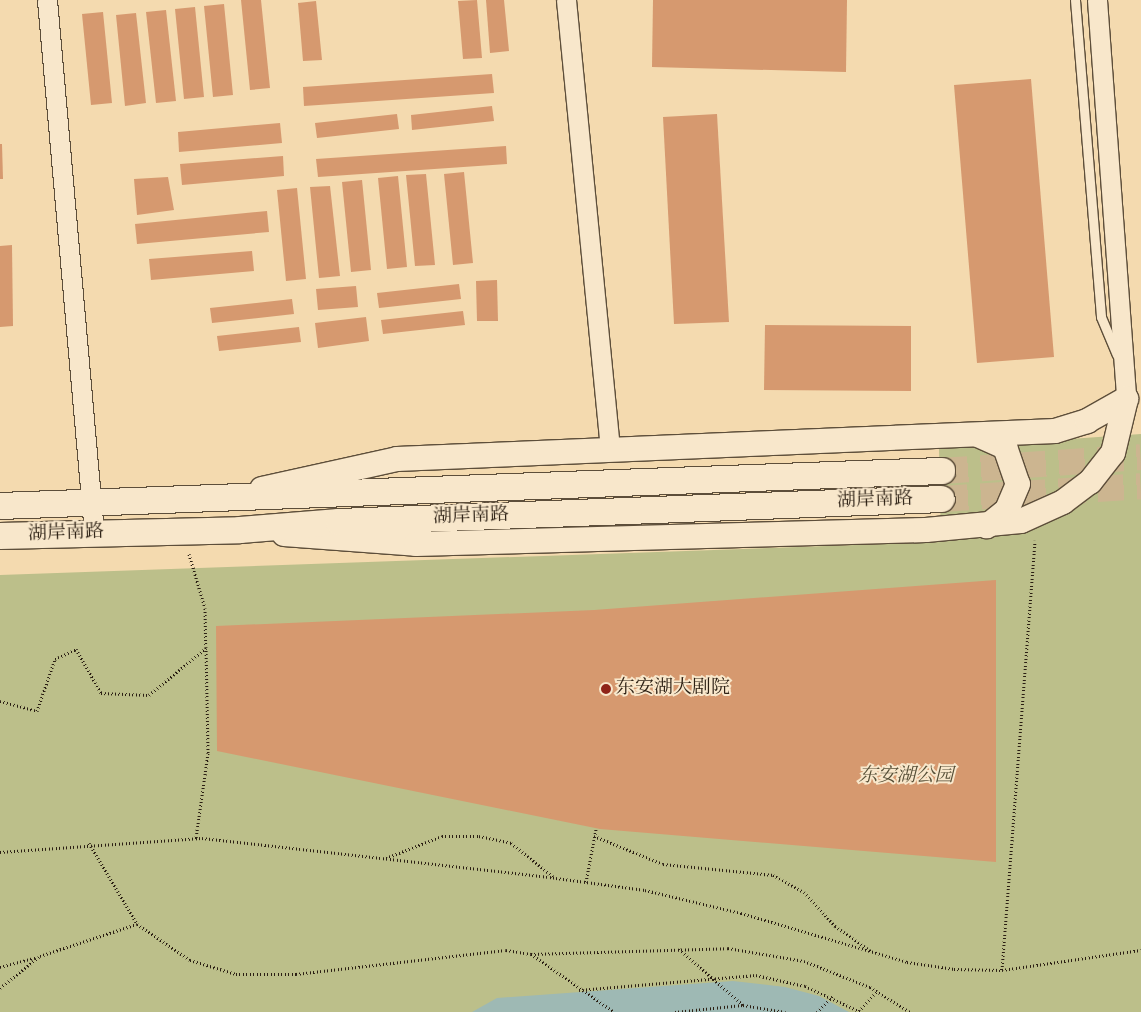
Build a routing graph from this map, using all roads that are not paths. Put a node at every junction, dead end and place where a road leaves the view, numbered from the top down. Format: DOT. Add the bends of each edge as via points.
graph roads {
  1 [pos="46,0"];
  2 [pos="566,0"];
  3 [pos="1075,0"];
  4 [pos="1097,0"];
  5 [pos="1124,373"];
  6 [pos="1130,401"];
  7 [pos="971,433"];
  8 [pos="610,449"];
  9 [pos="942,471"];
  10 [pos="235,496"];
  11 [pos="942,499"];
  12 [pos="91,502"];
  13 [pos="0,506"];
  14 [pos="987,526"];
  15 [pos="240,530"];
  16 [pos="94,533"];
  17 [pos="0,536"];
  1 -- 12 [label="street"];
  2 -- 8 [label="street"];
  3 -- 5 [label="lane" via="1102,317"];
  4 -- 5 [label="street"];
  5 -- 6 [label="street"];
  6 -- 7 [label="street" via="1072,427 1036,433"];
  6 -- 14 [label="street" via="1119,437 1100,470 1063,502 1037,515"];
  7 -- 8 [label="street"];
  7 -- 14 [label="street" via="1005,447 1018,484 1007,510"];
  8 -- 10 [label="street" via="397,459"];
  9 -- 10 [label="main road, 湖岸南路"];
  10 -- 12 [label="main road, 湖岸南路"];
  11 -- 15 [label="main road, 湖岸南路" via="339,522"];
  12 -- 13 [label="main road, 湖岸南路"];
  12 -- 16 [label="street"];
  14 -- 15 [label="street" via="416,544"];
  15 -- 16 [label="main road, 湖岸南路"];
  16 -- 17 [label="main road, 湖岸南路"];
}
